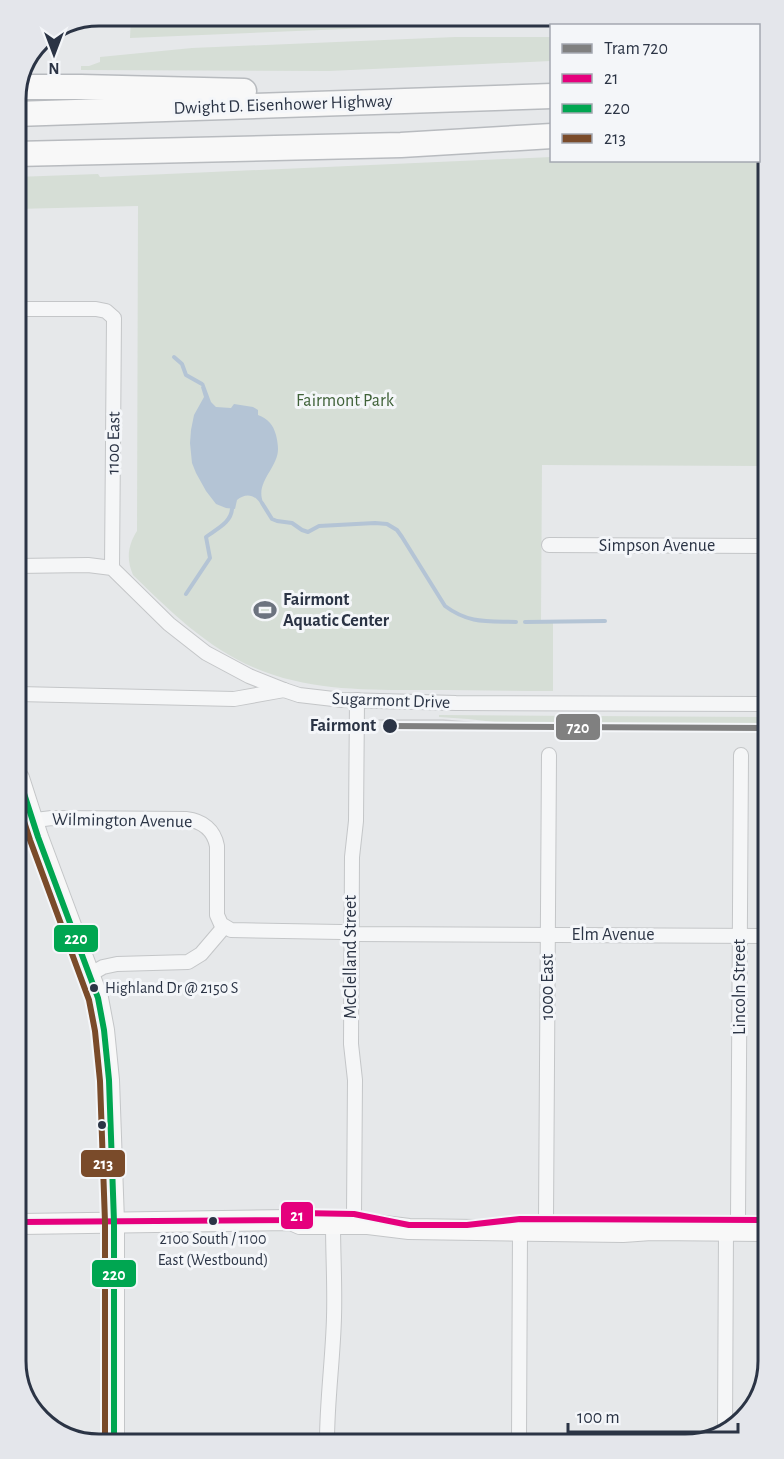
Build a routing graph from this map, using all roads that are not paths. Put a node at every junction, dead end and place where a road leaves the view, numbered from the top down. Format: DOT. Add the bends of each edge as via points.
graph roads {
  1 [pos="27,87"];
  2 [pos="550,96"];
  3 [pos="516,98"];
  4 [pos="26,114"];
  5 [pos="550,136"];
  6 [pos="26,154"];
  7 [pos="26,309"];
  8 [pos="549,545"];
  9 [pos="758,546"];
  10 [pos="26,566"];
  11 [pos="112,568"];
  12 [pos="284,690"];
  13 [pos="26,694"];
  14 [pos="357,700"];
  15 [pos="758,704"];
  16 [pos="549,755"];
  17 [pos="741,755"];
  18 [pos="26,821"];
  19 [pos="224,927"];
  20 [pos="351,934"];
  21 [pos="548,935"];
  22 [pos="740,936"];
  23 [pos="758,936"];
  24 [pos="89,975"];
  25 [pos="354,1214"];
  26 [pos="546,1219"];
  27 [pos="291,1220"];
  28 [pos="585,1220"];
  29 [pos="114,1222"];
  30 [pos="758,1222"];
  31 [pos="26,1223"];
  32 [pos="326,1224"];
  33 [pos="724,1227"];
  34 [pos="758,1230"];
  35 [pos="520,1231"];
  36 [pos="725,1422"];
  37 [pos="114,1433"];
  38 [pos="327,1433"];
  39 [pos="519,1434"];
  1 -- 3 [label="highway"];
  2 -- 3 [label="highway, Dwight D. Eisenhower Highway"];
  3 -- 4 [label="highway, Dwight D. Eisenhower Highway"];
  5 -- 6 [label="highway" via="389,145"];
  7 -- 11 [label="street, 1100 East" via="96,309 114,318"];
  8 -- 9 [label="street, Simpson Avenue"];
  10 -- 11 [label="street"];
  11 -- 12 [label="street" via="193,644 233,669"];
  12 -- 13 [label="street, Sugarmont Drive" via="234,699"];
  12 -- 14 [label="street, Sugarmont Drive" via="313,698"];
  14 -- 15 [label="street, Sugarmont Drive"];
  14 -- 20 [label="street, McClelland Street"];
  16 -- 21 [label="street, 1000 East"];
  17 -- 22 [label="street, Lincoln Street"];
  18 -- 19 [label="street, Wilmington Avenue" via="150,818 200,822 210,830 218,846 217,915"];
  18 -- 24 [label="main road"];
  19 -- 20 [label="street"];
  19 -- 24 [label="street" via="193,960 108,965"];
  20 -- 21 [label="street, Elm Avenue"];
  20 -- 25 [label="street, McClelland Street"];
  21 -- 22 [label="street, Elm Avenue"];
  21 -- 26 [label="street, 1000 East"];
  22 -- 23 [label="street, Elm Avenue"];
  22 -- 33 [label="street, Lincoln Street"];
  24 -- 29 [label="main road" via="100,1007 106,1048"];
  25 -- 26 [label="main road" via="409,1225"];
  25 -- 27 [label="main road" via="300,1213"];
  25 -- 32 [label="main road"];
  26 -- 28 [label="main road"];
  27 -- 29 [label="main road"];
  27 -- 32 [label="main road"];
  28 -- 33 [label="main road"];
  28 -- 35 [label="main road" via="525,1224"];
  29 -- 31 [label="main road"];
  29 -- 37 [label="main road"];
  30 -- 33 [label="main road"];
  32 -- 35 [label="main road"];
  32 -- 38 [label="street" via="334,1316"];
  33 -- 34 [label="main road"];
  33 -- 35 [label="main road"];
  33 -- 36 [label="street, Lincoln Street"];
  35 -- 39 [label="street"];
}
